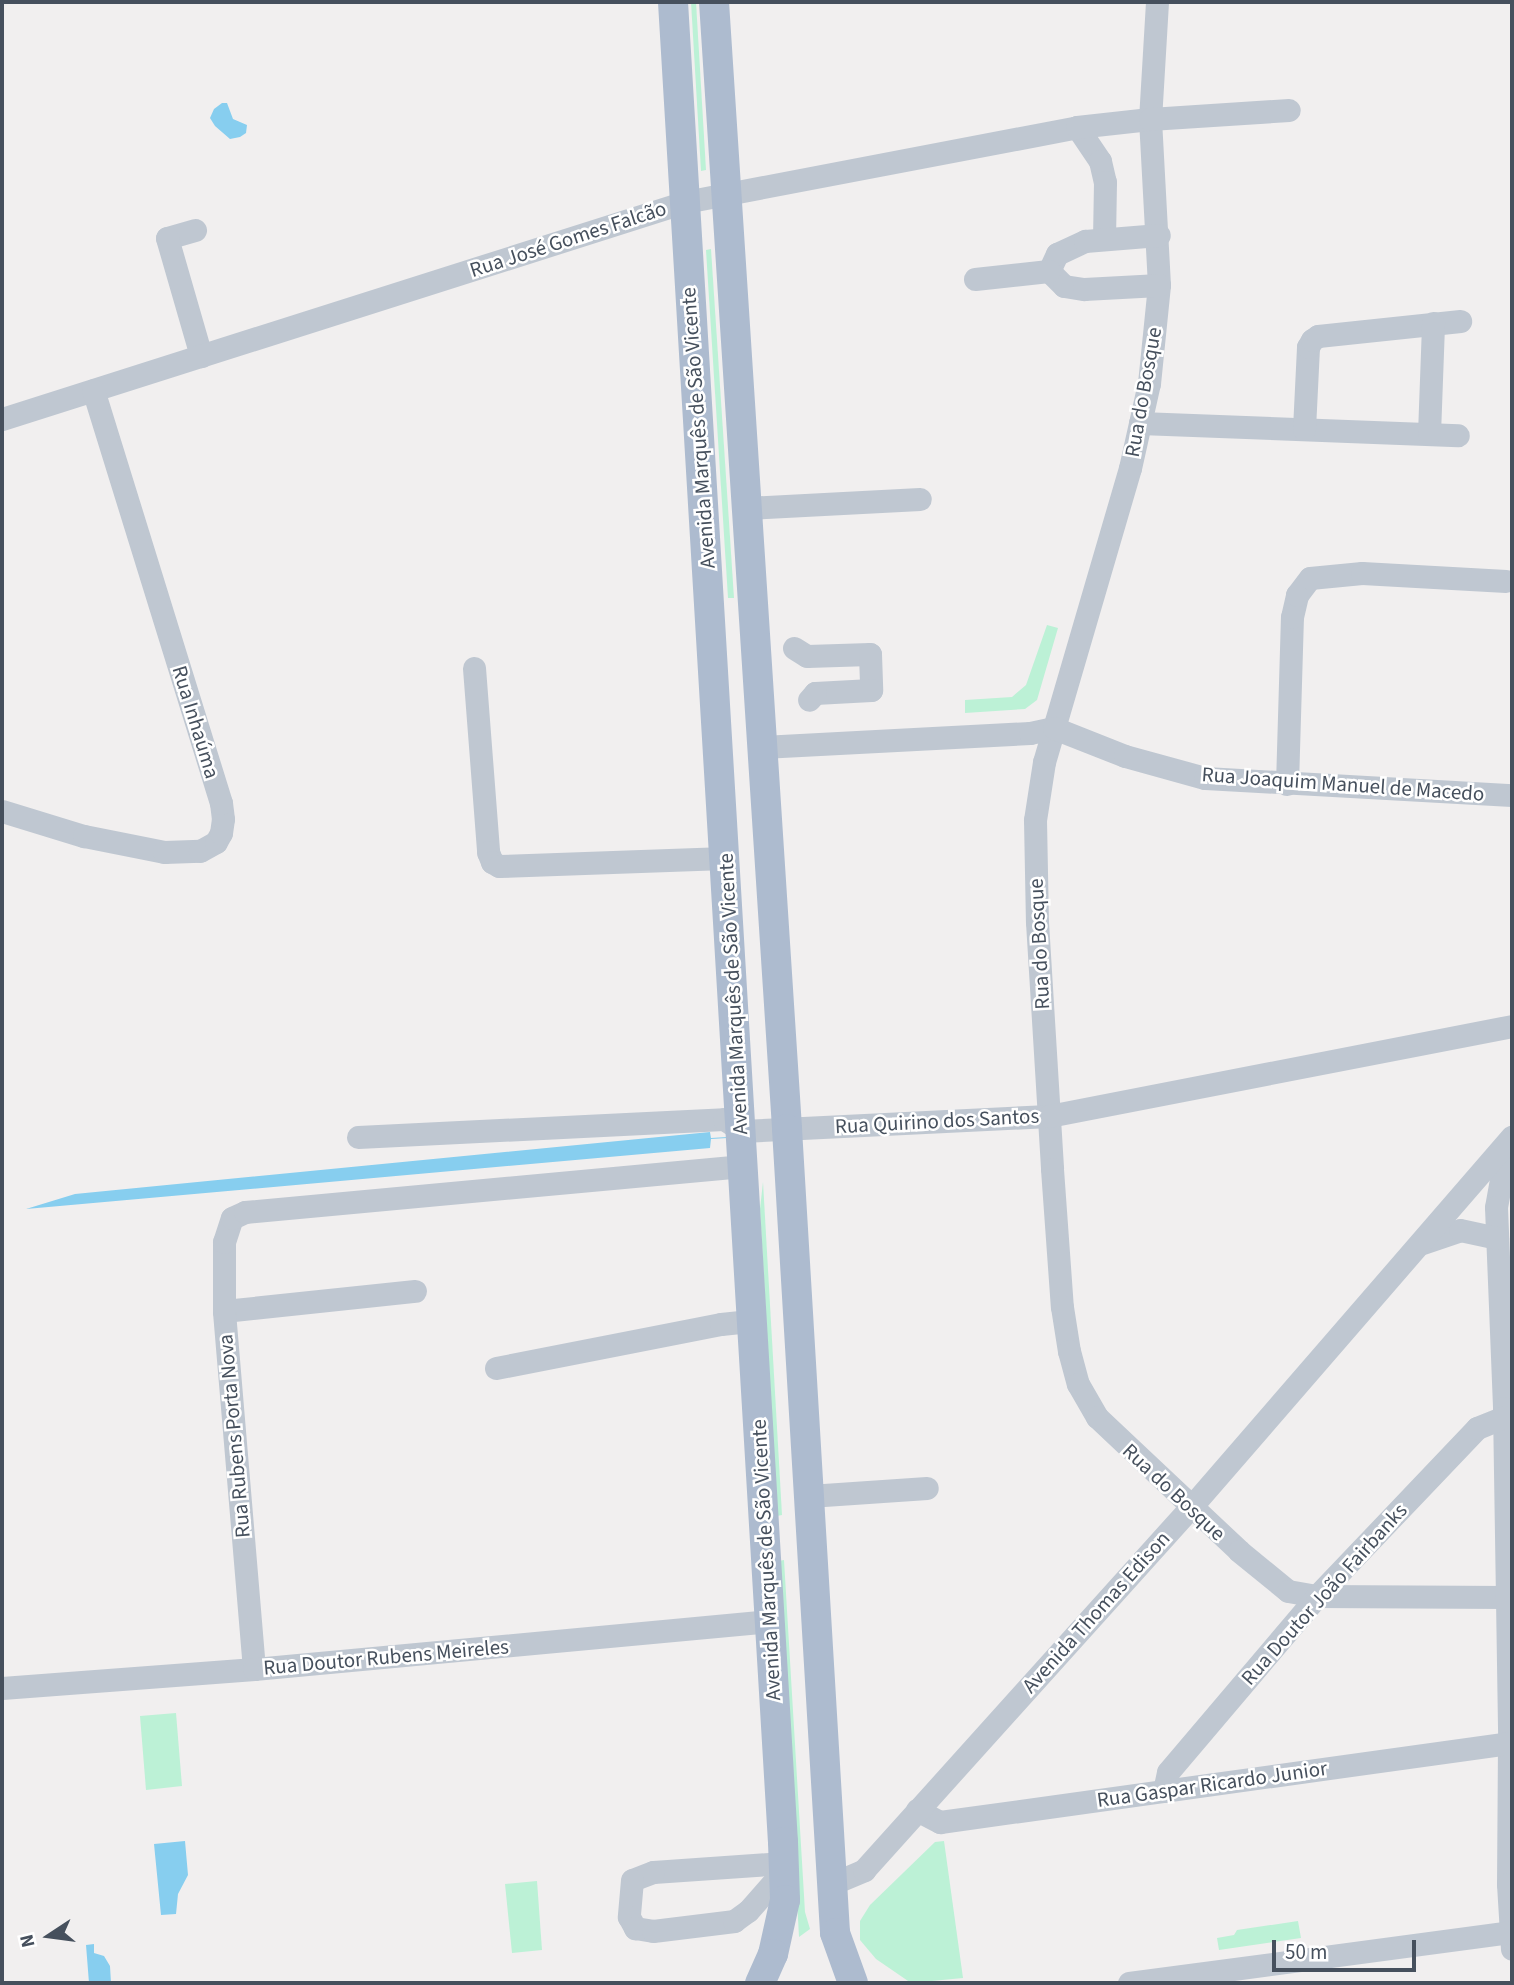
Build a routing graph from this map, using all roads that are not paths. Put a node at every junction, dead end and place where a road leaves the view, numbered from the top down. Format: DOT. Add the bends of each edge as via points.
graph roads {
  1 [pos="673,2"];
  2 [pos="714,2"];
  3 [pos="1157,2"];
  4 [pos="1289,110"];
  5 [pos="1150,119"];
  6 [pos="1077,127"];
  7 [pos="726,193"];
  8 [pos="685,202"];
  9 [pos="195,230"];
  10 [pos="1158,235"];
  11 [pos="1104,239"];
  12 [pos="1049,271"];
  13 [pos="975,279"];
  14 [pos="1159,285"];
  15 [pos="1460,321"];
  16 [pos="1433,323"];
  17 [pos="201,356"];
  18 [pos="93,390"];
  19 [pos="2,419"];
  20 [pos="1140,423"];
  21 [pos="1304,429"];
  22 [pos="1429,434"];
  23 [pos="1458,435"];
  24 [pos="919,499"];
  25 [pos="747,508"];
  26 [pos="1506,581"];
  27 [pos="794,648"];
  28 [pos="474,668"];
  29 [pos="809,700"];
  30 [pos="1054,728"];
  31 [pos="762,747"];
  32 [pos="1287,785"];
  33 [pos="1512,795"];
  34 [pos="2,811"];
  35 [pos="725,858"];
  36 [pos="1512,1026"];
  37 [pos="1049,1116"];
  38 [pos="788,1129"];
  39 [pos="742,1132"];
  40 [pos="358,1137"];
  41 [pos="1510,1140"];
  42 [pos="743,1166"];
  43 [pos="1497,1238"];
  44 [pos="1415,1249"];
  45 [pos="415,1292"];
  46 [pos="224,1311"];
  47 [pos="752,1321"];
  48 [pos="496,1368"];
  49 [pos="1504,1417"];
  50 [pos="927,1488"];
  51 [pos="809,1496"];
  52 [pos="1191,1507"];
  53 [pos="1317,1596"];
  54 [pos="1507,1597"];
  55 [pos="770,1621"];
  56 [pos="254,1669"];
  57 [pos="2,1688"];
  58 [pos="1509,1743"];
  59 [pos="1164,1791"];
  60 [pos="917,1810"];
  61 [pos="783,1866"];
  62 [pos="834,1883"];
  63 [pos="1511,1938"];
  64 [pos="760,1983"];
  65 [pos="853,1983"];
  66 [pos="1129,1983"];
  1 -- 8 [label="main road, Avenida Marquês de São Vicente"];
  2 -- 7 [label="main road, Avenida Marquês de São Vicente"];
  3 -- 5 [label="street, Rua do Bosque"];
  4 -- 5 [label="street, Rua José Gomes Falcão"];
  5 -- 6 [label="street, Rua José Gomes Falcão"];
  5 -- 10 [label="street, Rua do Bosque"];
  6 -- 7 [label="street, Rua José Gomes Falcão"];
  6 -- 11 [label="street" via="1100,161 1105,182"];
  7 -- 8 [label="street, Rua José Gomes Falcão"];
  7 -- 25 [label="main road, Avenida Marquês de São Vicente"];
  8 -- 17 [label="street, Rua José Gomes Falcão"];
  8 -- 35 [label="main road, Avenida Marquês de São Vicente"];
  9 -- 17 [label="street" via="167,238"];
  10 -- 11 [label="street"];
  10 -- 14 [label="street, Rua do Bosque"];
  11 -- 12 [label="street" via="1085,241 1057,254"];
  12 -- 13 [label="street"];
  12 -- 14 [label="street" via="1064,286 1084,289"];
  14 -- 20 [label="street, Rua do Bosque"];
  15 -- 16 [label="street"];
  16 -- 21 [label="street" via="1312,340"];
  16 -- 22 [label="street"];
  17 -- 18 [label="street, Rua José Gomes Falcão"];
  18 -- 19 [label="street, Rua José Gomes Falcão"];
  18 -- 34 [label="street, Rua Inhaúma" via="221,803 221,833 216,842 200,851 164,852 84,836"];
  20 -- 21 [label="street"];
  20 -- 30 [label="street, Rua do Bosque"];
  21 -- 22 [label="street"];
  22 -- 23 [label="street"];
  24 -- 25 [label="street"];
  25 -- 31 [label="main road, Avenida Marquês de São Vicente"];
  26 -- 32 [label="street" via="1362,573 1310,578 1297,595 1292,617"];
  27 -- 29 [label="street" via="807,656 870,654 871,690 815,693"];
  28 -- 35 [label="street" via="492,862 499,866"];
  30 -- 31 [label="street, Rua Joaquim Manuel de Macedo"];
  30 -- 32 [label="street, Rua Joaquim Manuel de Macedo" via="1169,770"];
  30 -- 37 [label="street, Rua do Bosque" via="1035,820"];
  31 -- 38 [label="main road, Avenida Marquês de São Vicente"];
  32 -- 33 [label="street, Rua Joaquim Manuel de Macedo"];
  35 -- 39 [label="main road, Avenida Marquês de São Vicente"];
  36 -- 37 [label="street, Rua Quirino dos Santos"];
  37 -- 38 [label="street, Rua Quirino dos Santos"];
  37 -- 52 [label="street, Rua do Bosque" via="1062,1307 1078,1384 1104,1424"];
  38 -- 39 [label="street, Rua Quirino dos Santos"];
  38 -- 51 [label="main road, Avenida Marquês de São Vicente"];
  39 -- 40 [label="street, Rua Quirino dos Santos" via="724,1119"];
  39 -- 42 [label="main road, Avenida Marquês de São Vicente"];
  41 -- 43 [label="street" via="1496,1194"];
  41 -- 44 [label="street, Avenida Thomas Edison"];
  42 -- 46 [label="street, Rua Rubens Porta Nova" via="245,1213 232,1218 226,1228"];
  42 -- 47 [label="main road, Avenida Marquês de São Vicente"];
  43 -- 44 [label="street" via="1460,1230"];
  43 -- 49 [label="street"];
  44 -- 52 [label="street, Avenida Thomas Edison"];
  45 -- 46 [label="street"];
  46 -- 56 [label="street, Rua Rubens Porta Nova"];
  47 -- 48 [label="street"];
  47 -- 55 [label="main road, Avenida Marquês de São Vicente"];
  49 -- 53 [label="street, Rua Doutor João Fairbanks" via="1477,1428"];
  49 -- 54 [label="street"];
  50 -- 51 [label="street"];
  51 -- 62 [label="main road, Avenida Marquês de São Vicente"];
  52 -- 53 [label="street, Rua do Bosque" via="1288,1591"];
  52 -- 60 [label="street, Avenida Thomas Edison"];
  53 -- 54 [label="street, Rua do Bosque"];
  53 -- 59 [label="street, Rua Doutor João Fairbanks" via="1168,1772"];
  54 -- 58 [label="street"];
  55 -- 56 [label="street, Rua Doutor Rubens Meireles"];
  55 -- 61 [label="main road, Avenida Marquês de São Vicente"];
  56 -- 57 [label="street, Rua Doutor Rubens Meireles"];
  58 -- 59 [label="street, Rua Gaspar Ricardo Junior"];
  58 -- 63 [label="street"];
  59 -- 60 [label="street, Rua Gaspar Ricardo Junior" via="940,1822"];
  60 -- 62 [label="street, Avenida Thomas Edison" via="864,1870"];
  61 -- 61 [label="street" via="748,1911 734,1921 653,1931 635,1928 629,1917 632,1880 653,1872"];
  61 -- 64 [label="main road, Avenida Marquês de São Vicente" via="785,1900 773,1954"];
  62 -- 65 [label="main road, Avenida Marquês de São Vicente" via="835,1933"];
  63 -- 66 [label="street"];
}
